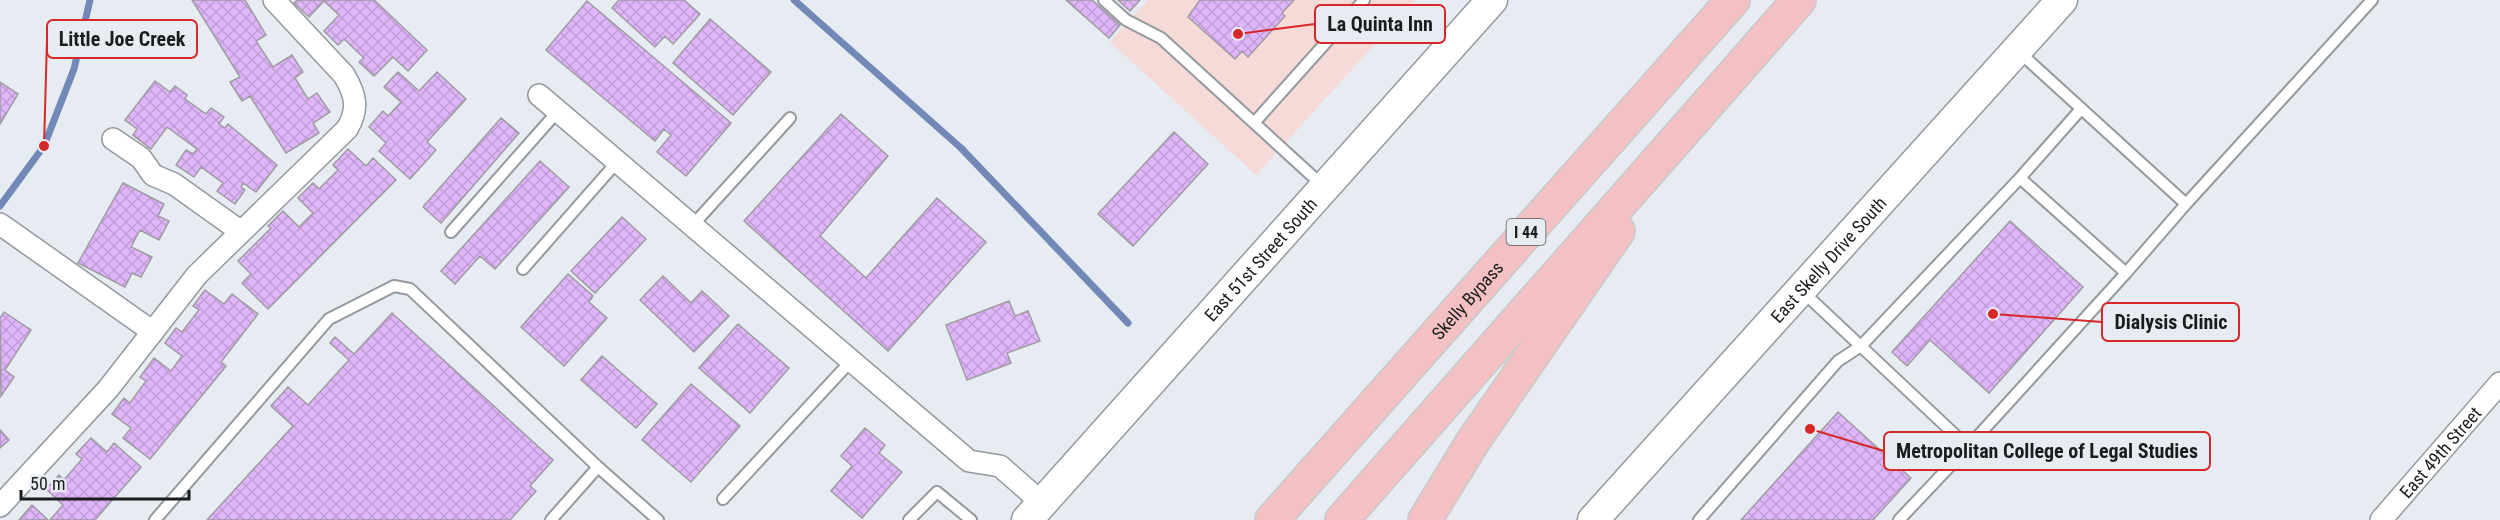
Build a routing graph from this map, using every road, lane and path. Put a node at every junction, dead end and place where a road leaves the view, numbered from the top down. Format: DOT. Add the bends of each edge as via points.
graph roads {
  1 [pos="274,0"];
  2 [pos="1104,0"];
  3 [pos="1364,0"];
  4 [pos="1733,0"];
  5 [pos="1799,0"];
  6 [pos="2062,0"];
  7 [pos="2372,0"];
  8 [pos="1486,2"];
  9 [pos="2018,51"];
  10 [pos="539,95"];
  11 [pos="1708,101"];
  12 [pos="2081,109"];
  13 [pos="558,111"];
  14 [pos="790,118"];
  15 [pos="1254,123"];
  16 [pos="113,139"];
  17 [pos="617,162"];
  18 [pos="2020,178"];
  19 [pos="1325,187"];
  20 [pos="2186,204"];
  21 [pos="0,224"];
  22 [pos="692,226"];
  23 [pos="240,231"];
  24 [pos="451,231"];
  25 [pos="523,269"];
  26 [pos="2126,273"];
  27 [pos="1801,290"];
  28 [pos="153,332"];
  29 [pos="1861,346"];
  30 [pos="850,362"];
  31 [pos="2500,383"];
  32 [pos="1968,447"];
  33 [pos="598,467"];
  34 [pos="723,499"];
  35 [pos="0,506"];
  36 [pos="1034,512"];
  37 [pos="156,520"];
  38 [pos="551,520"];
  39 [pos="658,520"];
  40 [pos="909,520"];
  41 [pos="971,520"];
  42 [pos="1272,520"];
  43 [pos="1342,520"];
  44 [pos="1425,520"];
  45 [pos="1593,520"];
  46 [pos="1699,520"];
  47 [pos="1899,520"];
  48 [pos="2380,520"];
  1 -- 23 [label="street" via="344,75 353,89 354,116 347,129"];
  2 -- 15 [label="lane" via="1126,20 1161,38"];
  3 -- 15 [label="lane"];
  4 -- 42 [label="highway, Skelly Bypass / I 44"];
  5 -- 11 [label="highway"];
  6 -- 9 [label="main road, East Skelly Drive South"];
  7 -- 20 [label="lane"];
  8 -- 19 [label="main road, East 51st Street South"];
  9 -- 12 [label="lane"];
  9 -- 27 [label="main road, East Skelly Drive South"];
  10 -- 13 [label="street"];
  11 -- 43 [label="highway"];
  11 -- 44 [label="highway" via="1472,443"];
  12 -- 18 [label="lane"];
  12 -- 20 [label="lane"];
  13 -- 17 [label="street"];
  13 -- 24 [label="lane"];
  14 -- 22 [label="lane"];
  15 -- 19 [label="lane"];
  16 -- 23 [label="street" via="141,158 153,175 174,184"];
  17 -- 22 [label="street"];
  17 -- 25 [label="lane"];
  18 -- 26 [label="lane"];
  18 -- 29 [label="lane"];
  19 -- 36 [label="main road, East 51st Street South"];
  20 -- 26 [label="lane"];
  21 -- 28 [label="street"];
  22 -- 30 [label="street"];
  23 -- 28 [label="street" via="197,275"];
  26 -- 32 [label="lane"];
  27 -- 29 [label="lane"];
  27 -- 45 [label="main road, East Skelly Drive South"];
  28 -- 35 [label="street" via="108,389"];
  29 -- 32 [label="lane"];
  29 -- 46 [label="lane" via="1838,361"];
  30 -- 34 [label="lane"];
  30 -- 36 [label="street" via="969,461 1000,466"];
  31 -- 48 [label="street, East 49th Street"];
  32 -- 47 [label="lane"];
  33 -- 37 [label="lane" via="410,289 394,286 329,319"];
  33 -- 38 [label="lane"];
  33 -- 39 [label="lane"];
  40 -- 41 [label="lane" via="937,492"];
}
